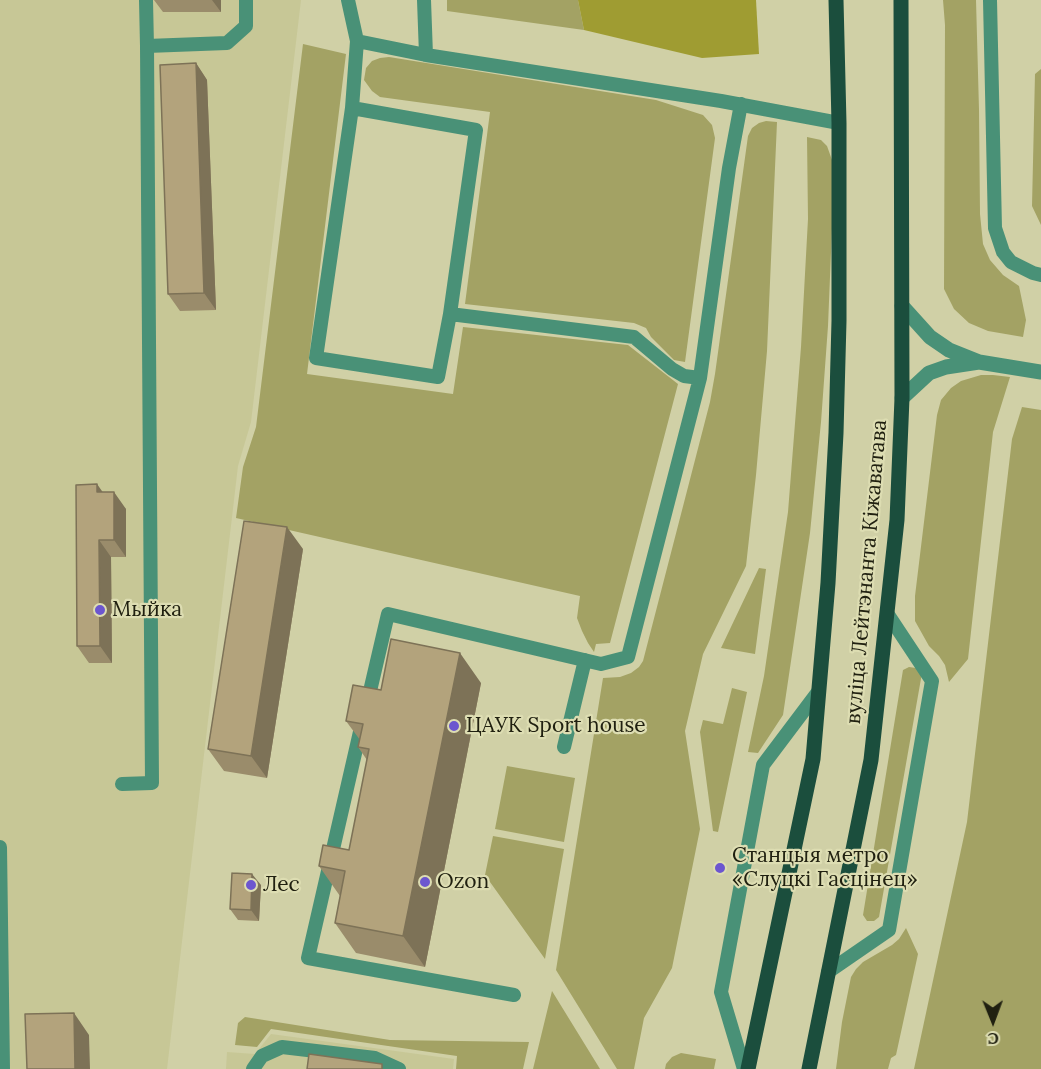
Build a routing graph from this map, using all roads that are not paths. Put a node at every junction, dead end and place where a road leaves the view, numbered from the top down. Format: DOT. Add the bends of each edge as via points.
graph roads {
  1 [pos="146,0"];
  2 [pos="246,0"];
  3 [pos="348,0"];
  4 [pos="424,0"];
  5 [pos="836,0"];
  6 [pos="901,0"];
  7 [pos="990,0"];
  8 [pos="357,41"];
  9 [pos="147,46"];
  10 [pos="426,55"];
  11 [pos="741,104"];
  12 [pos="352,108"];
  13 [pos="839,123"];
  14 [pos="1041,275"];
  15 [pos="902,306"];
  16 [pos="450,314"];
  17 [pos="979,362"];
  18 [pos="1041,372"];
  19 [pos="700,378"];
  20 [pos="902,398"];
  21 [pos="886,613"];
  22 [pos="585,660"];
  23 [pos="818,692"];
  24 [pos="564,747"];
  25 [pos="122,784"];
  26 [pos="0,847"];
  27 [pos="1,934"];
  28 [pos="828,972"];
  29 [pos="514,995"];
  30 [pos="3,1069"];
  31 [pos="253,1069"];
  32 [pos="399,1069"];
  33 [pos="746,1069"];
  34 [pos="809,1069"];
  1 -- 9 [label="lane"];
  2 -- 9 [label="lane" via="246,26 227,43"];
  3 -- 8 [label="lane"];
  4 -- 10 [label="lane"];
  5 -- 13 [label="main road, вуліца Лейтэнанта Кіжаватава"];
  6 -- 15 [label="main road, вуліца Лейтэнанта Кіжаватава"];
  7 -- 14 [label="lane" via="995,228 1011,262"];
  8 -- 10 [label="lane"];
  8 -- 12 [label="lane"];
  9 -- 25 [label="lane" via="152,783"];
  10 -- 11 [label="lane"];
  11 -- 13 [label="lane"];
  11 -- 19 [label="lane"];
  12 -- 16 [label="lane" via="476,130"];
  12 -- 16 [label="lane" via="316,358 438,377"];
  13 -- 23 [label="main road, вуліца Лейтэнанта Кіжаватава" via="836,433"];
  15 -- 17 [label="street" via="930,337"];
  15 -- 20 [label="main road, вуліца Лейтэнанта Кіжаватава"];
  16 -- 19 [label="lane" via="634,337 672,369"];
  17 -- 18 [label="street"];
  17 -- 20 [label="street" via="929,373"];
  19 -- 22 [label="lane" via="628,657 601,664"];
  20 -- 21 [label="main road, вуліца Лейтэнанта Кіжаватава" via="897,520"];
  21 -- 28 [label="main road, вуліца Лейтэнанта Кіжаватава" via="872,760"];
  21 -- 28 [label="lane" via="932,681 889,930"];
  22 -- 24 [label="lane"];
  22 -- 29 [label="lane" via="388,614 308,958"];
  23 -- 33 [label="main road, вуліца Лейтэнанта Кіжаватава" via="813,759"];
  23 -- 33 [label="lane" via="763,765 721,992"];
  26 -- 27 [label="lane"];
  27 -- 30 [label="lane"];
  28 -- 34 [label="main road, вуліца Лейтэнанта Кіжаватава"];
  31 -- 32 [label="lane" via="262,1056 282,1047 375,1058"];
}
